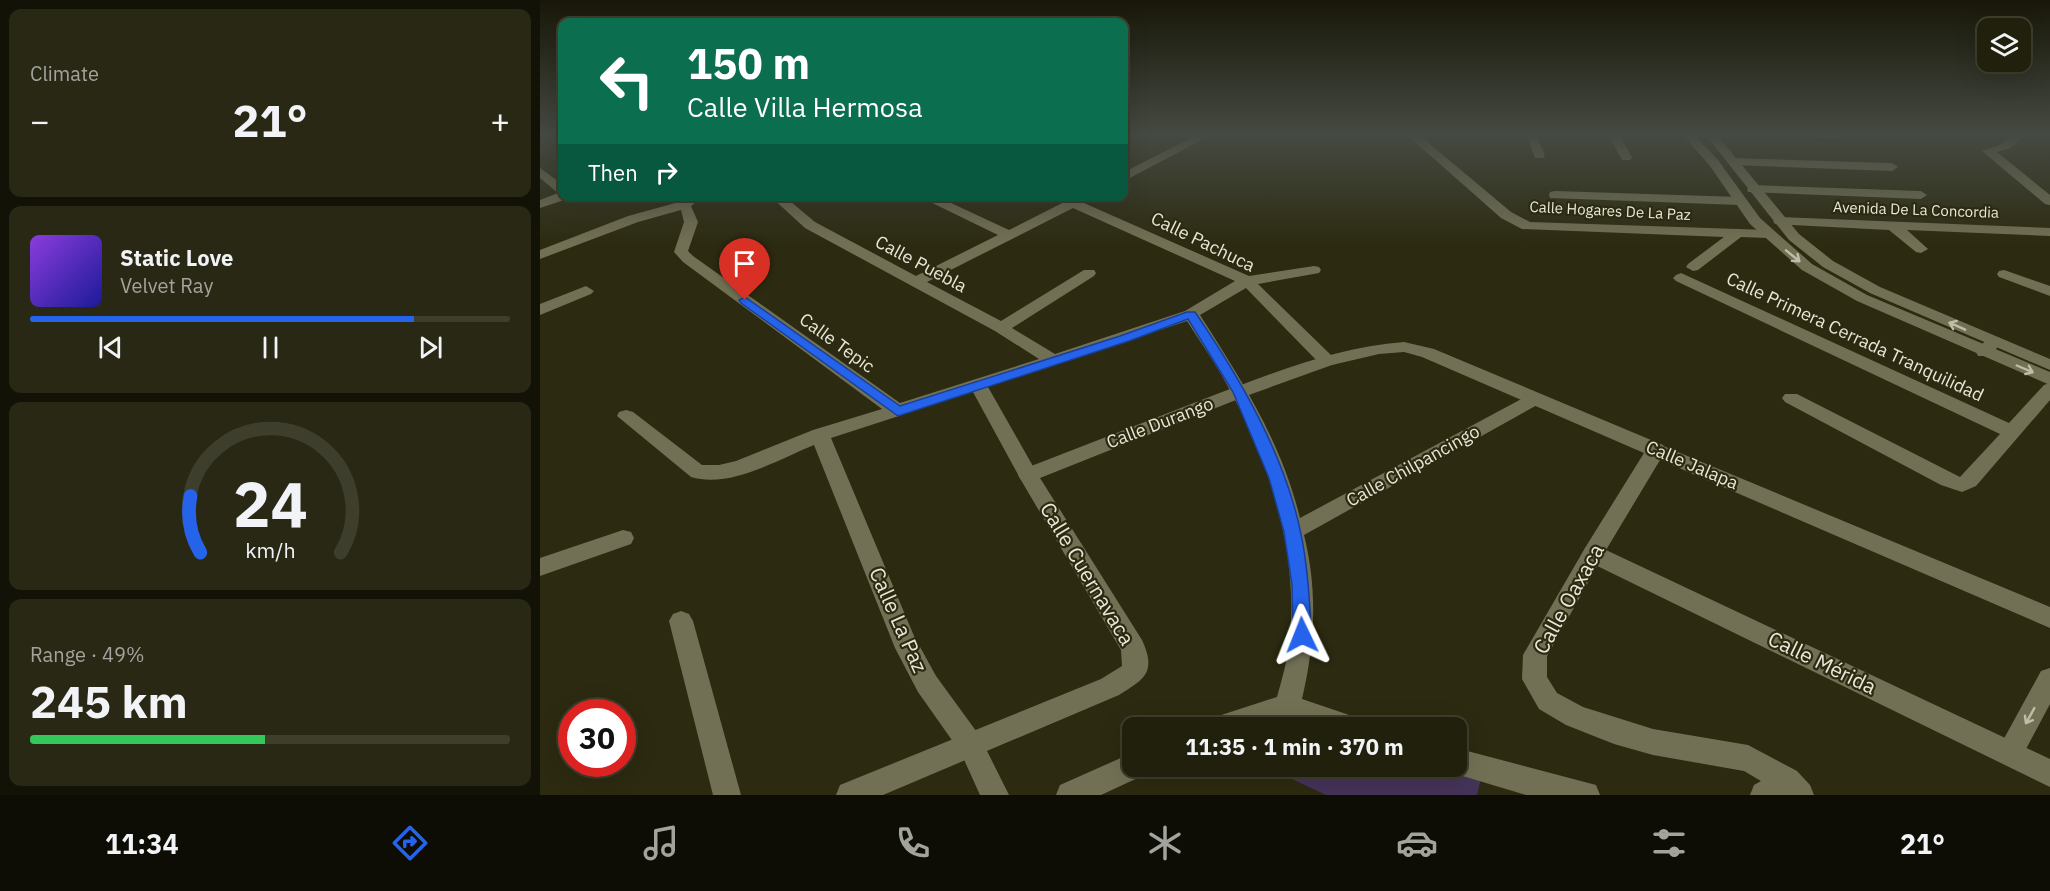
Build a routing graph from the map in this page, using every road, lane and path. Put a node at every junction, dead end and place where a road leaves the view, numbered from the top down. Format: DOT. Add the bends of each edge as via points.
graph roads {
  1 [pos="1455,171"];
  2 [pos="1720,171"];
  3 [pos="1741,171"];
  4 [pos="2012,171"];
  5 [pos="540,172"];
  6 [pos="2028,184"];
  7 [pos="2050,184"];
  8 [pos="558,187"];
  9 [pos="1754,189"];
  10 [pos="1555,195"];
  11 [pos="1921,195"];
  12 [pos="558,197"];
  13 [pos="690,201"];
  14 [pos="782,201"];
  15 [pos="935,201"];
  16 [pos="1077,201"];
  17 [pos="1081,201"];
  18 [pos="1740,201"];
  19 [pos="2050,201"];
  20 [pos="540,204"];
  21 [pos="1780,221"];
  22 [pos="1893,226"];
  23 [pos="2050,232"];
  24 [pos="1737,234"];
  25 [pos="1768,234"];
  26 [pos="1009,235"];
  27 [pos="1921,249"];
  28 [pos="540,255"];
  29 [pos="1314,270"];
  30 [pos="1089,273"];
  31 [pos="2004,274"];
  32 [pos="1246,281"];
  33 [pos="914,283"];
  34 [pos="586,291"];
  35 [pos="2050,291"];
  36 [pos="540,310"];
  37 [pos="1191,314"];
  38 [pos="1001,328"];
  39 [pos="1989,347"];
  40 [pos="1052,360"];
  41 [pos="1328,361"];
  42 [pos="2050,365"];
  43 [pos="2050,380"];
  44 [pos="978,386"];
  45 [pos="2050,389"];
  46 [pos="1240,392"];
  47 [pos="1791,398"];
  48 [pos="1533,400"];
  49 [pos="898,411"];
  50 [pos="626,416"];
  51 [pos="2012,432"];
  52 [pos="820,435"];
  53 [pos="1656,450"];
  54 [pos="1028,475"];
  55 [pos="1293,532"];
  56 [pos="623,538"];
  57 [pos="1593,554"];
  58 [pos="540,567"];
  59 [pos="2050,618"];
  60 [pos="681,621"];
  61 [pos="2050,679"];
  62 [pos="1288,706"];
  63 [pos="1253,717"];
  64 [pos="1320,717"];
  65 [pos="970,744"];
  66 [pos="2010,753"];
  67 [pos="1467,764"];
  68 [pos="1122,771"];
  69 [pos="2050,773"];
  70 [pos="1784,790"];
  71 [pos="728,795"];
  72 [pos="850,795"];
  73 [pos="995,795"];
  74 [pos="1070,795"];
  75 [pos="1586,795"];
  1 -- 24 [label="street, Calle Hogares De La Paz" via="1506,215 1527,226"];
  2 -- 18 [label="street"];
  3 -- 9 [label="street"];
  4 -- 6 [label="street"];
  5 -- 8 [label="street"];
  6 -- 7 [label="street"];
  6 -- 19 [label="street"];
  9 -- 11 [label="street"];
  9 -- 21 [label="street"];
  10 -- 18 [label="street"];
  12 -- 20 [label="street"];
  13 -- 28 [label="street"];
  13 -- 49 [label="street, Calle Tepic" via="692,221 681,252 687,259"];
  14 -- 33 [label="street, Calle Puebla" via="810,225"];
  15 -- 26 [label="street"];
  16 -- 26 [label="street"];
  17 -- 32 [label="street, Calle Pachuca"];
  18 -- 25 [label="street"];
  21 -- 22 [label="street, Avenida De La Concordia"];
  39 -- 21 [label="street, one-way" via="1849,277 1811,251"];
  22 -- 23 [label="street, Avenida De La Concordia"];
  22 -- 27 [label="street"];
  24 -- 25 [label="street, Calle Hogares De La Paz"];
  24 -- 51 [label="street, Calle Primera Cerrada Tranquilidad" via="1687,272"];
  25 -- 39 [label="street, one-way" via="1831,283"];
  26 -- 33 [label="street"];
  29 -- 32 [label="street"];
  30 -- 38 [label="street"];
  31 -- 35 [label="street"];
  32 -- 37 [label="street"];
  32 -- 41 [label="street, Calle Pachuca"];
  33 -- 38 [label="street, Calle Puebla"];
  34 -- 36 [label="street"];
  37 -- 40 [label="street"];
  37 -- 46 [label="street"];
  38 -- 40 [label="street, Calle Puebla"];
  39 -- 42 [label="street"];
  39 -- 43 [label="street, one-way"];
  40 -- 44 [label="street"];
  41 -- 46 [label="street, Calle Durango"];
  41 -- 48 [label="street, Calle Jalapa" via="1404,347 1428,353"];
  44 -- 49 [label="street"];
  44 -- 54 [label="street, Calle Cuernavaca"];
  45 -- 51 [label="street"];
  46 -- 54 [label="street, Calle Durango"];
  46 -- 55 [label="street" via="1276,478"];
  47 -- 51 [label="street" via="1962,485"];
  48 -- 53 [label="street, Calle Jalapa"];
  48 -- 55 [label="street, Calle Chilpancingo"];
  49 -- 52 [label="street"];
  50 -- 52 [label="street" via="698,472 740,467"];
  52 -- 65 [label="street, Calle La Paz" via="904,641 927,684"];
  53 -- 57 [label="street, Calle Oaxaca"];
  53 -- 59 [label="street, Calle Jalapa"];
  54 -- 65 [label="street, Calle Cuernavaca" via="1133,648 1135,671 1110,687"];
  55 -- 62 [label="street" via="1301,585 1302,635"];
  56 -- 58 [label="street"];
  57 -- 66 [label="street, Calle Mérida"];
  57 -- 70 [label="street, Calle Oaxaca" via="1535,656 1535,679 1548,701 1614,731 1653,742 1748,758"];
  60 -- 71 [label="street"];
  61 -- 66 [label="street, one-way"];
  62 -- 63 [label="street"];
  62 -- 64 [label="street"];
  65 -- 72 [label="street"];
  65 -- 73 [label="street, Calle La Paz"];
  66 -- 69 [label="street, Calle Mérida"];
  67 -- 75 [label="street"];
  68 -- 74 [label="street"];
}
